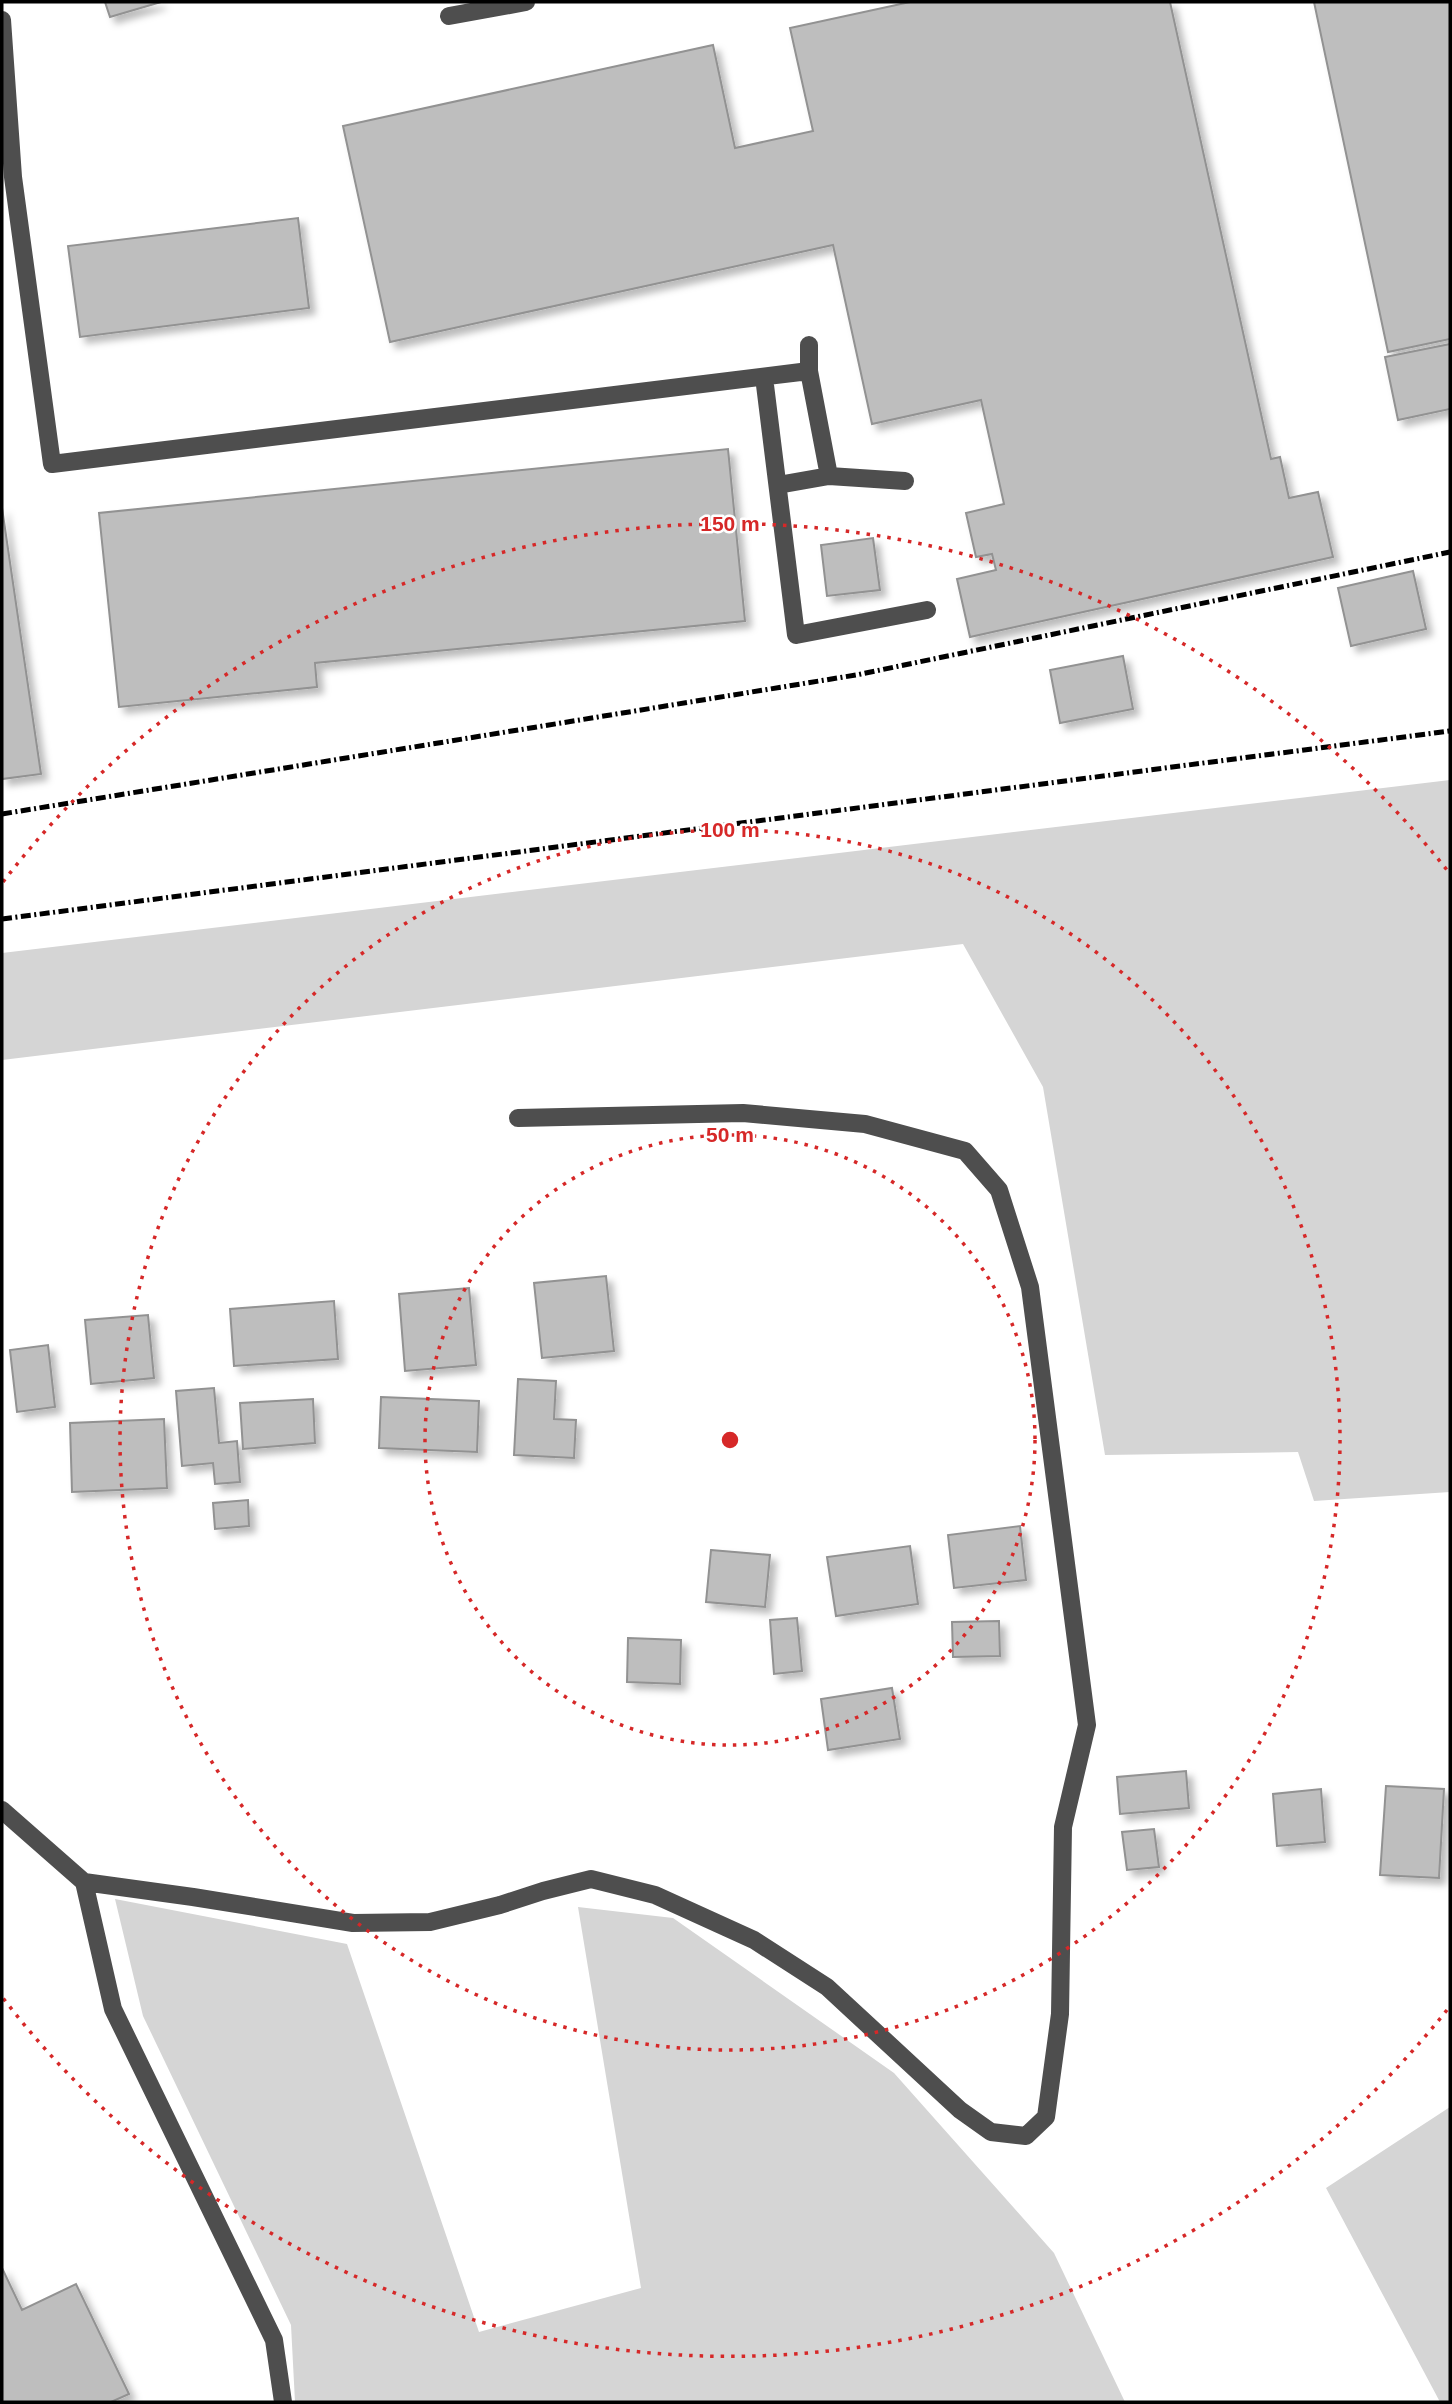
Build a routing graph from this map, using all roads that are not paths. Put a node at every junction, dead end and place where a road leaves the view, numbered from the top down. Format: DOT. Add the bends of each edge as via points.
graph roads {
  1 [pos="526,2"];
  2 [pos="449,16"];
  3 [pos="2,20"];
  4 [pos="809,345"];
  5 [pos="809,371"];
  6 [pos="764,377"];
  7 [pos="829,476"];
  8 [pos="905,481"];
  9 [pos="778,485"];
  10 [pos="928,610"];
  11 [pos="518,1118"];
  12 [pos="2,1810"];
  13 [pos="85,1882"];
  14 [pos="283,2402"];
  1 -- 2 [label="street"];
  3 -- 6 [label="street" via="13,177 52,464"];
  4 -- 5 [label="street"];
  5 -- 6 [label="street"];
  5 -- 7 [label="street"];
  6 -- 9 [label="street"];
  7 -- 8 [label="street"];
  7 -- 9 [label="street"];
  9 -- 10 [label="street" via="796,635"];
  11 -- 13 [label="street" via="743,1113 865,1125 965,1151 999,1190 1030,1287 1087,1725 1063,1827 1060,2014 1046,2117 1026,2136 991,2132 960,2110 827,1987 754,1940 655,1895 591,1879 430,1922 353,1923"];
  12 -- 13 [label="street"];
  13 -- 14 [label="street" via="113,2008 274,2340"];
}
